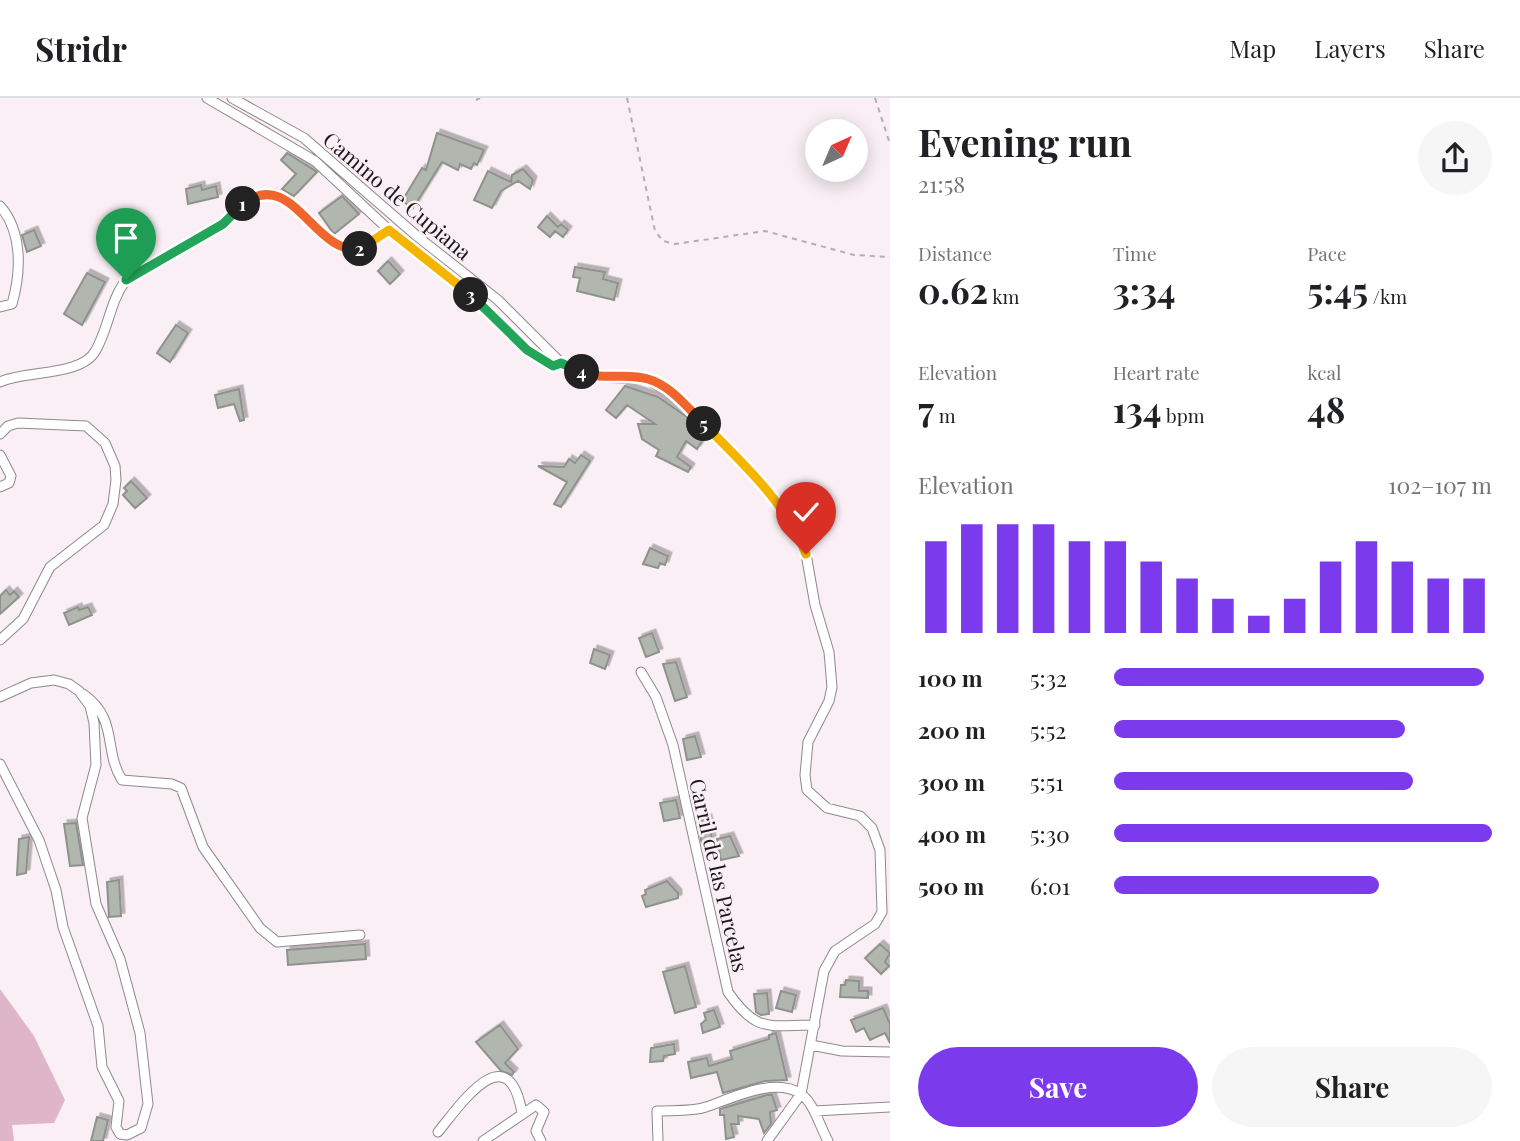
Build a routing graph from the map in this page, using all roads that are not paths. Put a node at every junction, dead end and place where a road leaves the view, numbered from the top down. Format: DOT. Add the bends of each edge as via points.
graph roads {
  1 [pos="207,98"];
  2 [pos="232,98"];
  3 [pos="0,206"];
  4 [pos="389,230"];
  5 [pos="0,307"];
  6 [pos="561,363"];
  7 [pos="0,382"];
  8 [pos="0,434"];
  9 [pos="0,455"];
  10 [pos="0,487"];
  11 [pos="0,640"];
  12 [pos="641,672"];
  13 [pos="79,691"];
  14 [pos="0,697"];
  15 [pos="0,764"];
  16 [pos="360,935"];
  17 [pos="815,1025"];
  18 [pos="811,1045"];
  19 [pos="890,1052"];
  20 [pos="801,1094"];
  21 [pos="890,1107"];
  22 [pos="814,1111"];
  23 [pos="522,1113"];
  24 [pos="438,1132"];
  25 [pos="483,1141"];
  26 [pos="541,1141"];
  27 [pos="659,1141"];
  28 [pos="767,1141"];
  29 [pos="828,1141"];
  1 -- 4 [label="street, Camino de Cupiana" via="315,161"];
  2 -- 6 [label="street, Camino de Cupiana" via="304,138 498,300"];
  3 -- 5 [label="street" via="17,239 19,263 12,304"];
  4 -- 6 [label="street, Camino de Cupiana" via="485,307 527,350 553,366"];
  4 -- 7 [label="street" via="359,249 346,250 329,240 288,200 275,194 250,199 223,224 126,280 117,292 95,353 85,361"];
  6 -- 17 [label="street, Camino de Cupiana" via="593,377 648,379 676,396 795,525 829,652 832,687 808,742 807,790 827,808 859,816 872,828 880,850 882,912 875,924 835,951 824,971"];
  8 -- 11 [label="street" via="18,423 86,426 106,443 116,480 104,525 50,567 23,619"];
  9 -- 10 [label="street" via="11,476 9,483"];
  12 -- 17 [label="street, Carril de las Parcelas" via="656,697 673,745 728,992 752,1021"];
  13 -- 14 [label="street" via="54,680 31,682"];
  13 -- 15 [label="street" via="90,706 96,742 96,765 82,818 96,904 120,959 140,1033 148,1104 141,1128 127,1135 116,1127 119,1101 102,1067 98,1026 39,840"];
  13 -- 16 [label="street" via="96,702 108,724 122,780 181,788 203,847 260,928 277,942"];
  17 -- 18 [label="street"];
  18 -- 19 [label="street"];
  18 -- 20 [label="street"];
  20 -- 22 [label="street"];
  20 -- 27 [label="street" via="778,1087 727,1097 705,1107 657,1111"];
  20 -- 28 [label="street"];
  21 -- 22 [label="street"];
  22 -- 29 [label="street"];
  23 -- 24 [label="street" via="518,1093 510,1083 491,1077 475,1086"];
  23 -- 25 [label="street"];
  23 -- 26 [label="street" via="541,1107 544,1112 536,1131"];
}
